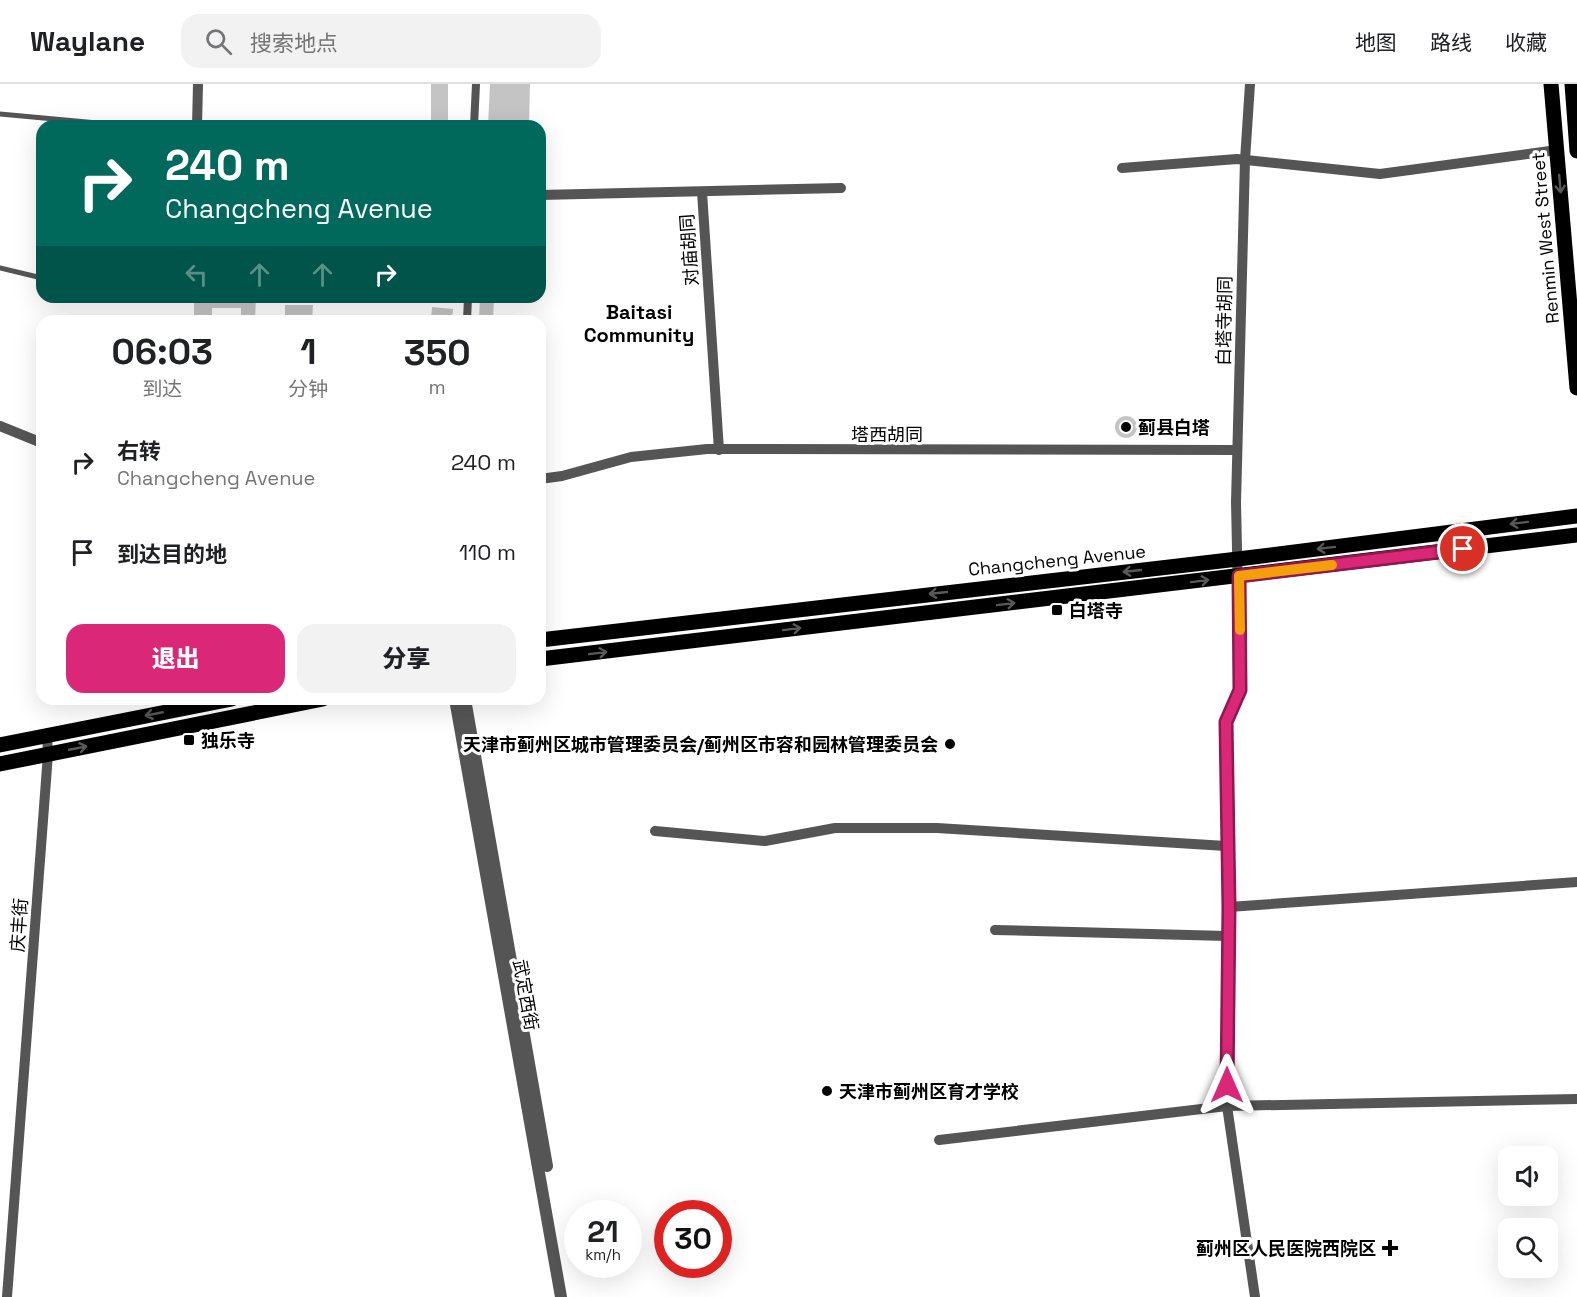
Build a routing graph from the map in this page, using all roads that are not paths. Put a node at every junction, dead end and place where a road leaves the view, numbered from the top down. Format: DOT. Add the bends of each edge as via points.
graph roads {
  1 [pos="198,84"];
  2 [pos="476,84"];
  3 [pos="1250,84"];
  4 [pos="1551,84"];
  5 [pos="1572,84"];
  6 [pos="0,114"];
  7 [pos="65,120"];
  8 [pos="197,120"];
  9 [pos="474,120"];
  10 [pos="1557,150"];
  11 [pos="1577,151"];
  12 [pos="1245,160"];
  13 [pos="1122,168"];
  14 [pos="841,188"];
  15 [pos="702,192"];
  16 [pos="546,195"];
  17 [pos="0,268"];
  18 [pos="36,277"];
  19 [pos="1577,388"];
  20 [pos="0,426"];
  21 [pos="36,441"];
  22 [pos="718,450"];
  23 [pos="1237,450"];
  24 [pos="546,478"];
  25 [pos="1577,516"];
  26 [pos="1577,535"];
  27 [pos="1238,559"];
  28 [pos="1239,576"];
  29 [pos="546,639"];
  30 [pos="546,658"];
  31 [pos="201,705"];
  32 [pos="293,705"];
  33 [pos="456,705"];
  34 [pos="466,705"];
  35 [pos="47,735"];
  36 [pos="0,745"];
  37 [pos="48,754"];
  38 [pos="0,764"];
  39 [pos="655,831"];
  40 [pos="1226,846"];
  41 [pos="1577,882"];
  42 [pos="1229,907"];
  43 [pos="995,930"];
  44 [pos="1227,936"];
  45 [pos="1577,1099"];
  46 [pos="1227,1106"];
  47 [pos="939,1140"];
  48 [pos="7,1297"];
  49 [pos="561,1297"];
  50 [pos="570,1297"];
  51 [pos="1255,1297"];
  1 -- 8 [label="street"];
  2 -- 9 [label="street"];
  3 -- 12 [label="street, 白塔寺胡同"];
  4 -- 10 [label="main road, Renmin West Street"];
  5 -- 11 [label="main road"];
  6 -- 7 [label="lane"];
  10 -- 12 [label="street" via="1380,174"];
  10 -- 19 [label="main road, Renmin West Street, one-way"];
  12 -- 13 [label="street"];
  12 -- 23 [label="street, 白塔寺胡同"];
  14 -- 15 [label="street"];
  15 -- 16 [label="street"];
  15 -- 22 [label="street, 对庙胡同"];
  17 -- 18 [label="lane"];
  20 -- 21 [label="street"];
  22 -- 23 [label="street, 塔西胡同"];
  22 -- 24 [label="street, 塔西胡同" via="631,457"];
  23 -- 27 [label="street, 白塔寺胡同"];
  25 -- 27 [label="main road, Changcheng Avenue, one-way"];
  26 -- 28 [label="main road, Changcheng Avenue"];
  27 -- 28 [label="street, 白塔寺胡同"];
  27 -- 29 [label="main road, Changcheng Avenue, one-way"];
  30 -- 28 [label="main road, Changcheng Avenue, one-way"];
  28 -- 40 [label="street, 白塔寺胡同" via="1240,690 1226,722"];
  31 -- 35 [label="main road, one-way"];
  37 -- 32 [label="main road, one-way"];
  33 -- 49 [label="street, 武定西街"];
  34 -- 50 [label="street, 武定西街"];
  35 -- 36 [label="main road"];
  35 -- 37 [label="street, 庆丰街"];
  37 -- 38 [label="main road"];
  37 -- 48 [label="street, 庆丰街"];
  39 -- 40 [label="street" via="765,841 835,828 937,828"];
  40 -- 42 [label="street, 白塔寺胡同"];
  41 -- 42 [label="street"];
  42 -- 44 [label="street, 白塔寺胡同"];
  43 -- 44 [label="street"];
  44 -- 46 [label="street, 白塔寺胡同"];
  45 -- 46 [label="street"];
  46 -- 47 [label="street"];
  46 -- 51 [label="street, 白塔寺胡同"];
}
